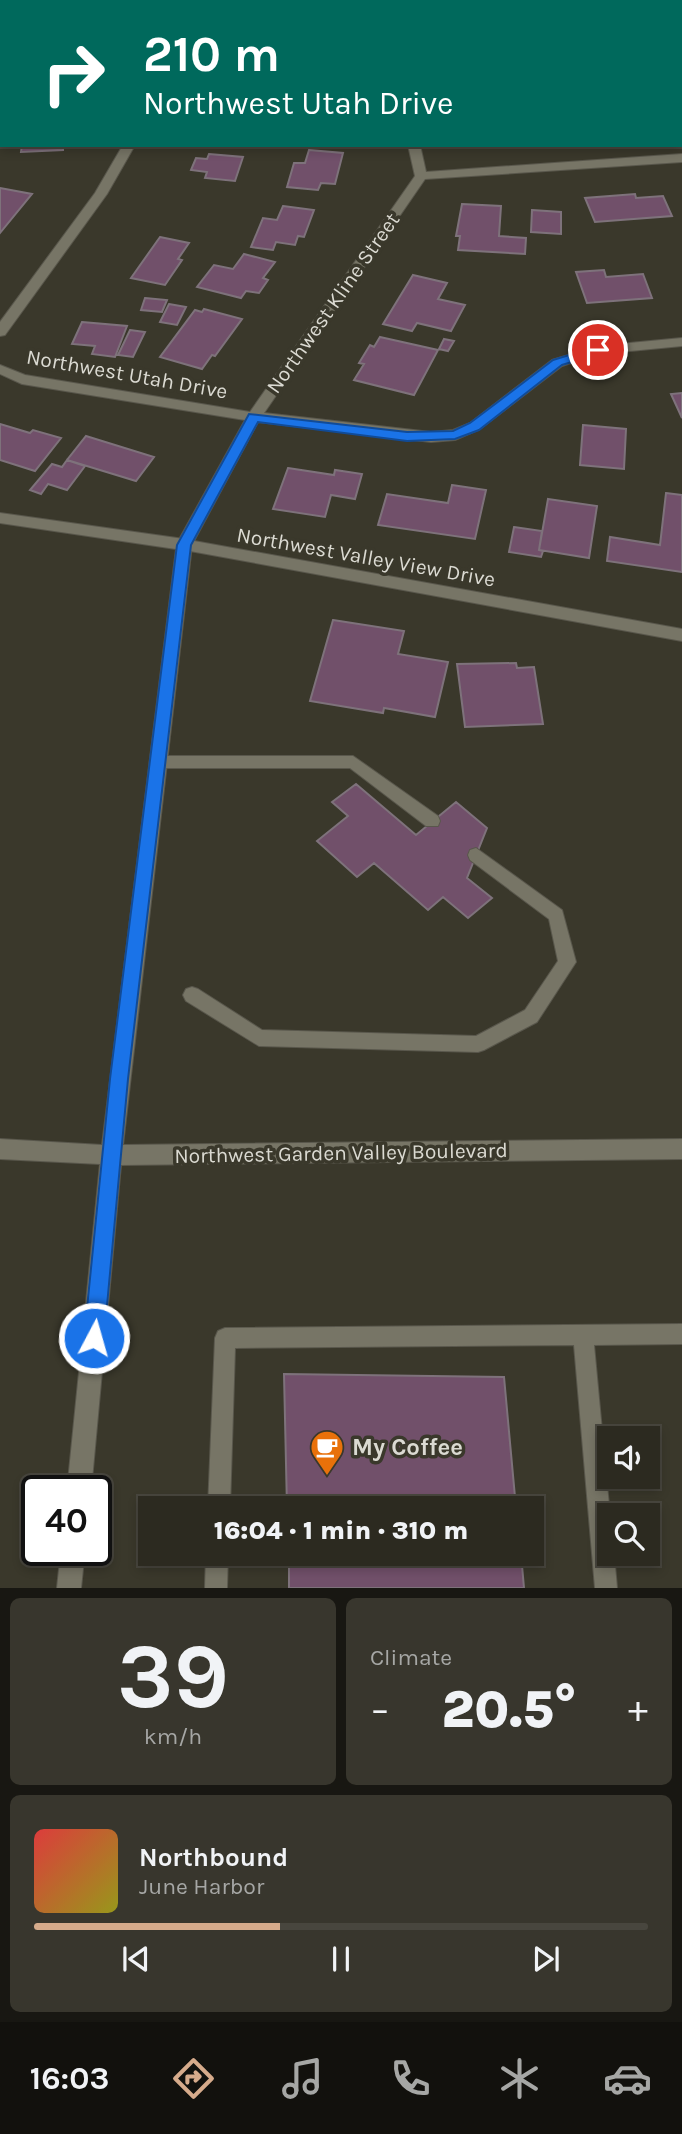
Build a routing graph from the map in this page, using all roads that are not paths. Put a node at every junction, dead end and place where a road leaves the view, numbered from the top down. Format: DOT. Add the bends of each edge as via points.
graph roads {
  1 [pos="128,147"];
  2 [pos="414,147"];
  3 [pos="682,158"];
  4 [pos="421,176"];
  5 [pos="0,332"];
  6 [pos="682,342"];
  7 [pos="0,369"];
  8 [pos="254,417"];
  9 [pos="0,517"];
  10 [pos="184,545"];
  11 [pos="682,635"];
  12 [pos="158,762"];
  13 [pos="432,821"];
  14 [pos="476,855"];
  15 [pos="192,995"];
  16 [pos="0,1149"];
  17 [pos="682,1149"];
  18 [pos="112,1155"];
  19 [pos="682,1334"];
  20 [pos="583,1335"];
  21 [pos="81,1475"];
  22 [pos="219,1496"];
  23 [pos="71,1566"];
  24 [pos="217,1566"];
  25 [pos="69,1588"];
  26 [pos="216,1588"];
  27 [pos="606,1588"];
  1 -- 5 [label="street" via="113,179 22,296"];
  2 -- 4 [label="street"];
  3 -- 4 [label="street"];
  4 -- 8 [label="street, Northwest Kline Street"];
  6 -- 8 [label="street, Northwest Utah Drive" via="598,350 558,363 475,426 455,435 407,436"];
  7 -- 8 [label="street, Northwest Utah Drive" via="22,379"];
  8 -- 10 [label="street, Northwest Kline Street"];
  9 -- 10 [label="street, Northwest Valley View Drive"];
  10 -- 11 [label="street, Northwest Valley View Drive"];
  10 -- 12 [label="street, Northwest Kline Street"];
  12 -- 13 [label="lane" via="353,762"];
  12 -- 18 [label="street, Northwest Kline Street"];
  14 -- 15 [label="lane" via="556,915 567,962 531,1016 478,1044 259,1038"];
  16 -- 18 [label="street, Northwest Garden Valley Boulevard"];
  17 -- 18 [label="street, Northwest Garden Valley Boulevard"];
  18 -- 21 [label="street, Northwest Kline Street"];
  19 -- 20 [label="lane"];
  20 -- 22 [label="lane" via="225,1338"];
  20 -- 27 [label="lane"];
  23 -- 25 [label="street"];
  24 -- 26 [label="lane"];
}
